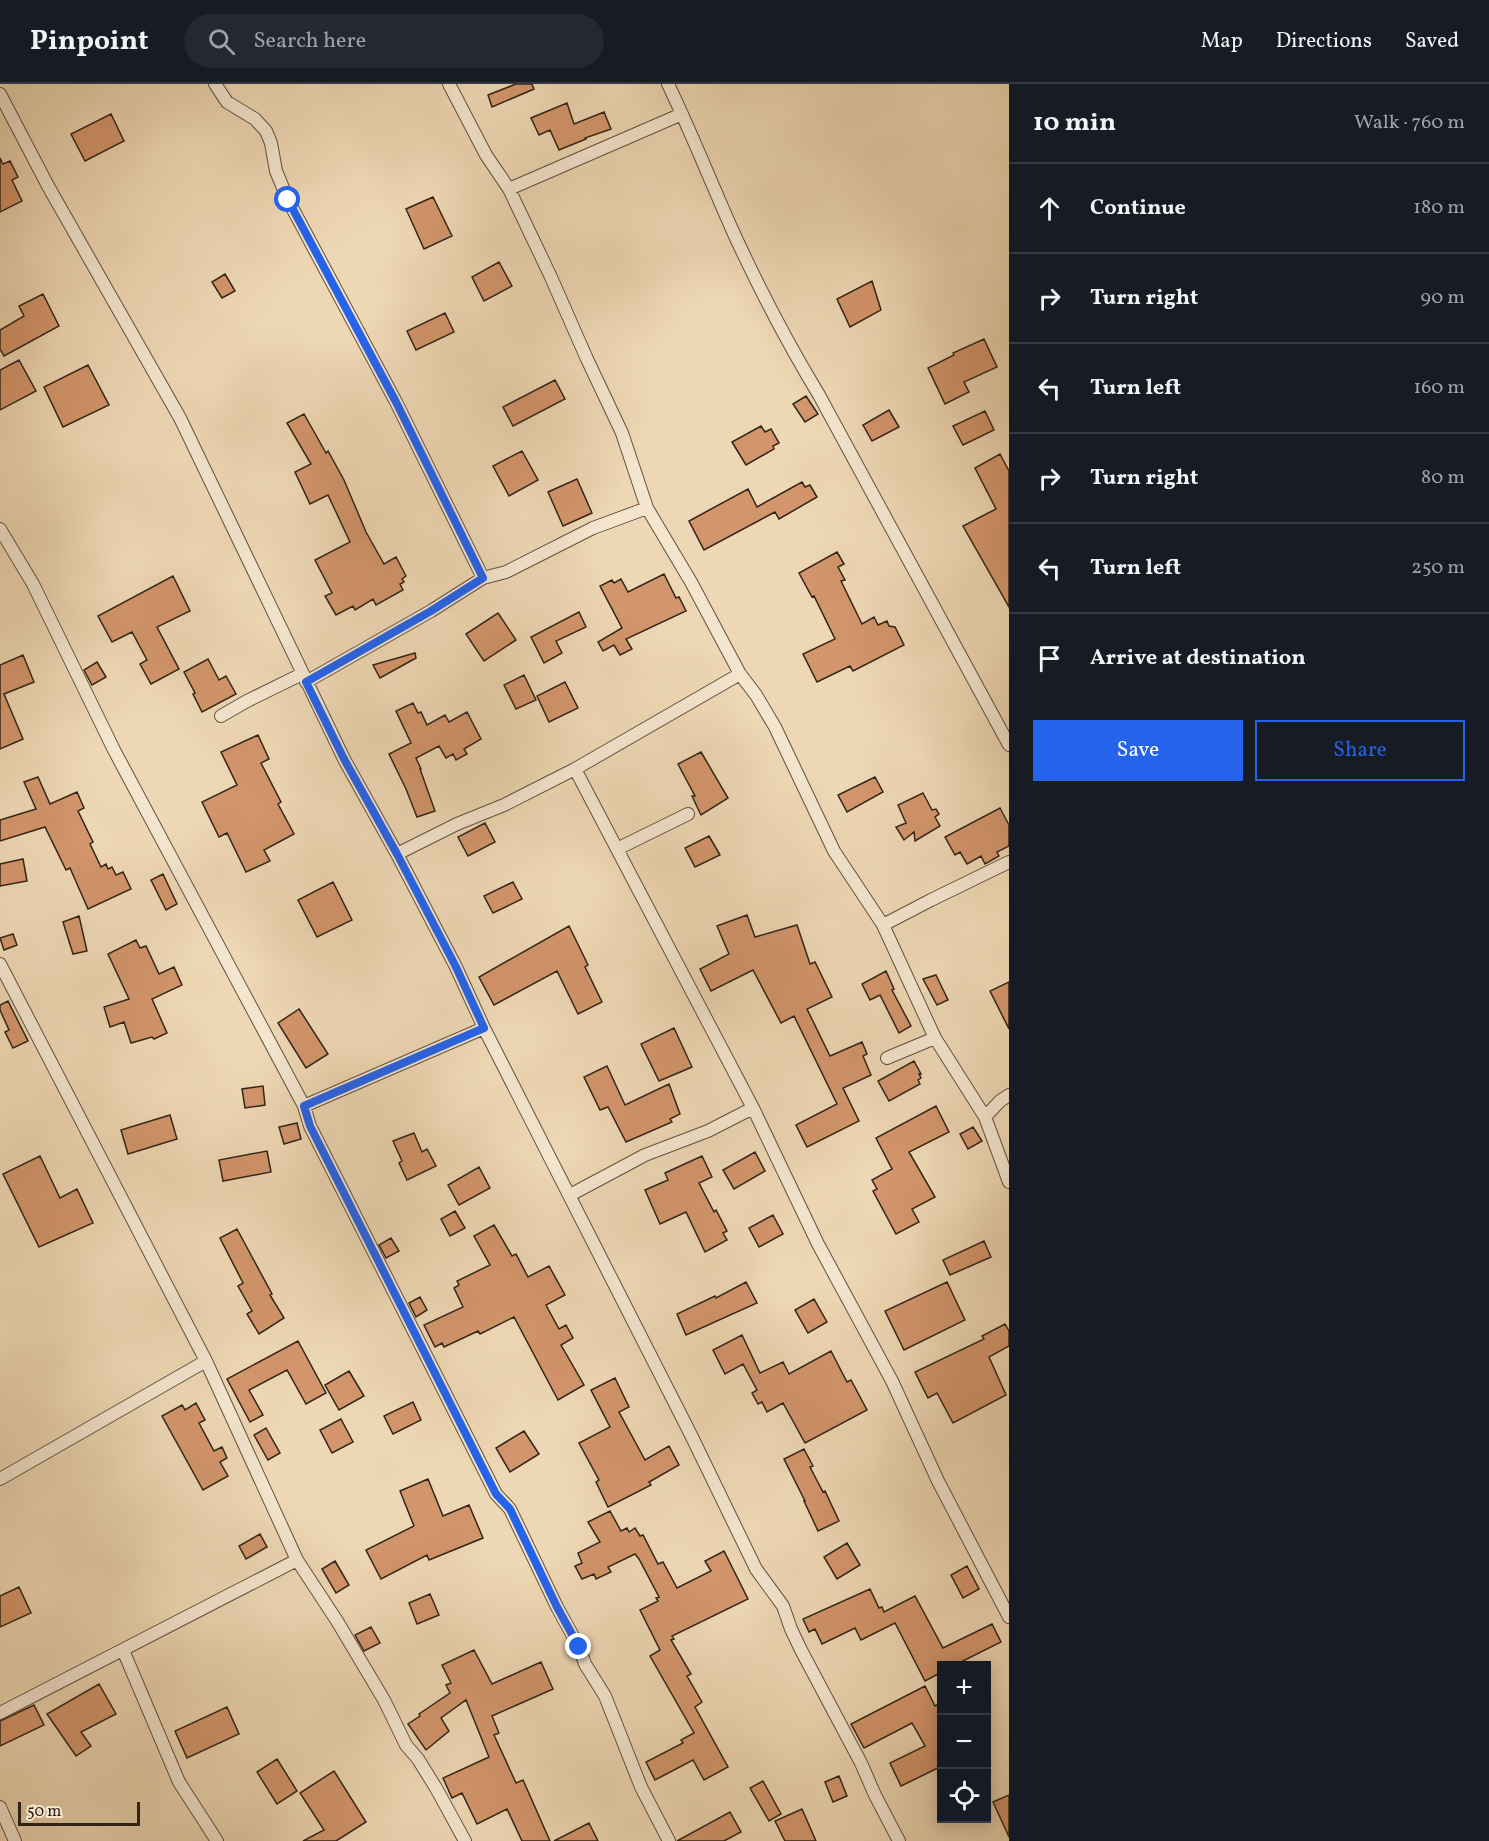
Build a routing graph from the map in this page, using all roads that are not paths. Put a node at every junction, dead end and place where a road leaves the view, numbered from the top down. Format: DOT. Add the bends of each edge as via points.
graph roads {
  1 [pos="215,84"];
  2 [pos="449,84"];
  3 [pos="668,84"];
  4 [pos="0,94"];
  5 [pos="682,114"];
  6 [pos="509,189"];
  7 [pos="647,508"];
  8 [pos="0,529"];
  9 [pos="483,578"];
  10 [pos="740,674"];
  11 [pos="304,678"];
  12 [pos="221,716"];
  13 [pos="1009,745"];
  14 [pos="575,769"];
  15 [pos="688,814"];
  16 [pos="617,849"];
  17 [pos="397,854"];
  18 [pos="1009,862"];
  19 [pos="882,926"];
  20 [pos="0,964"];
  21 [pos="484,1028"];
  22 [pos="935,1038"];
  23 [pos="888,1058"];
  24 [pos="1009,1095"];
  25 [pos="304,1106"];
  26 [pos="753,1108"];
  27 [pos="985,1117"];
  28 [pos="1009,1182"];
  29 [pos="570,1195"];
  30 [pos="206,1361"];
  31 [pos="0,1479"];
  32 [pos="297,1560"];
  33 [pos="1009,1617"];
  34 [pos="123,1650"];
  35 [pos="0,1713"];
  36 [pos="0,1807"];
  37 [pos="15,1841"];
  38 [pos="218,1841"];
  39 [pos="465,1841"];
  40 [pos="669,1841"];
  41 [pos="899,1841"];
  1 -- 9 [label="street" via="227,102 255,119 266,131 288,200 396,402"];
  2 -- 6 [label="street" via="486,155"];
  3 -- 5 [label="street"];
  4 -- 11 [label="street" via="180,418"];
  5 -- 6 [label="street"];
  5 -- 13 [label="street" via="791,348"];
  6 -- 7 [label="street" via="622,433"];
  7 -- 9 [label="street" via="593,528 506,572"];
  7 -- 10 [label="street"];
  8 -- 25 [label="street" via="33,584 114,750"];
  9 -- 11 [label="street"];
  10 -- 14 [label="street"];
  10 -- 19 [label="street" via="775,727 834,851"];
  11 -- 12 [label="street"];
  11 -- 17 [label="street"];
  14 -- 16 [label="street"];
  14 -- 17 [label="street"];
  15 -- 16 [label="street"];
  16 -- 26 [label="street"];
  17 -- 21 [label="street"];
  18 -- 19 [label="street"];
  19 -- 22 [label="street"];
  20 -- 30 [label="street"];
  21 -- 25 [label="street"];
  21 -- 29 [label="street"];
  22 -- 23 [label="street"];
  22 -- 27 [label="street"];
  24 -- 27 [label="street"];
  25 -- 40 [label="street" via="310,1126 401,1308 605,1696 637,1778"];
  26 -- 29 [label="street" via="708,1131 645,1155"];
  26 -- 33 [label="street" via="818,1244 892,1381 938,1482"];
  27 -- 28 [label="street"];
  29 -- 41 [label="street" via="756,1569 783,1606 801,1650"];
  30 -- 31 [label="street"];
  30 -- 32 [label="street"];
  32 -- 34 [label="street"];
  32 -- 39 [label="street" via="337,1620"];
  34 -- 35 [label="street"];
  34 -- 38 [label="street" via="179,1782"];
  36 -- 37 [label="street"];
}
